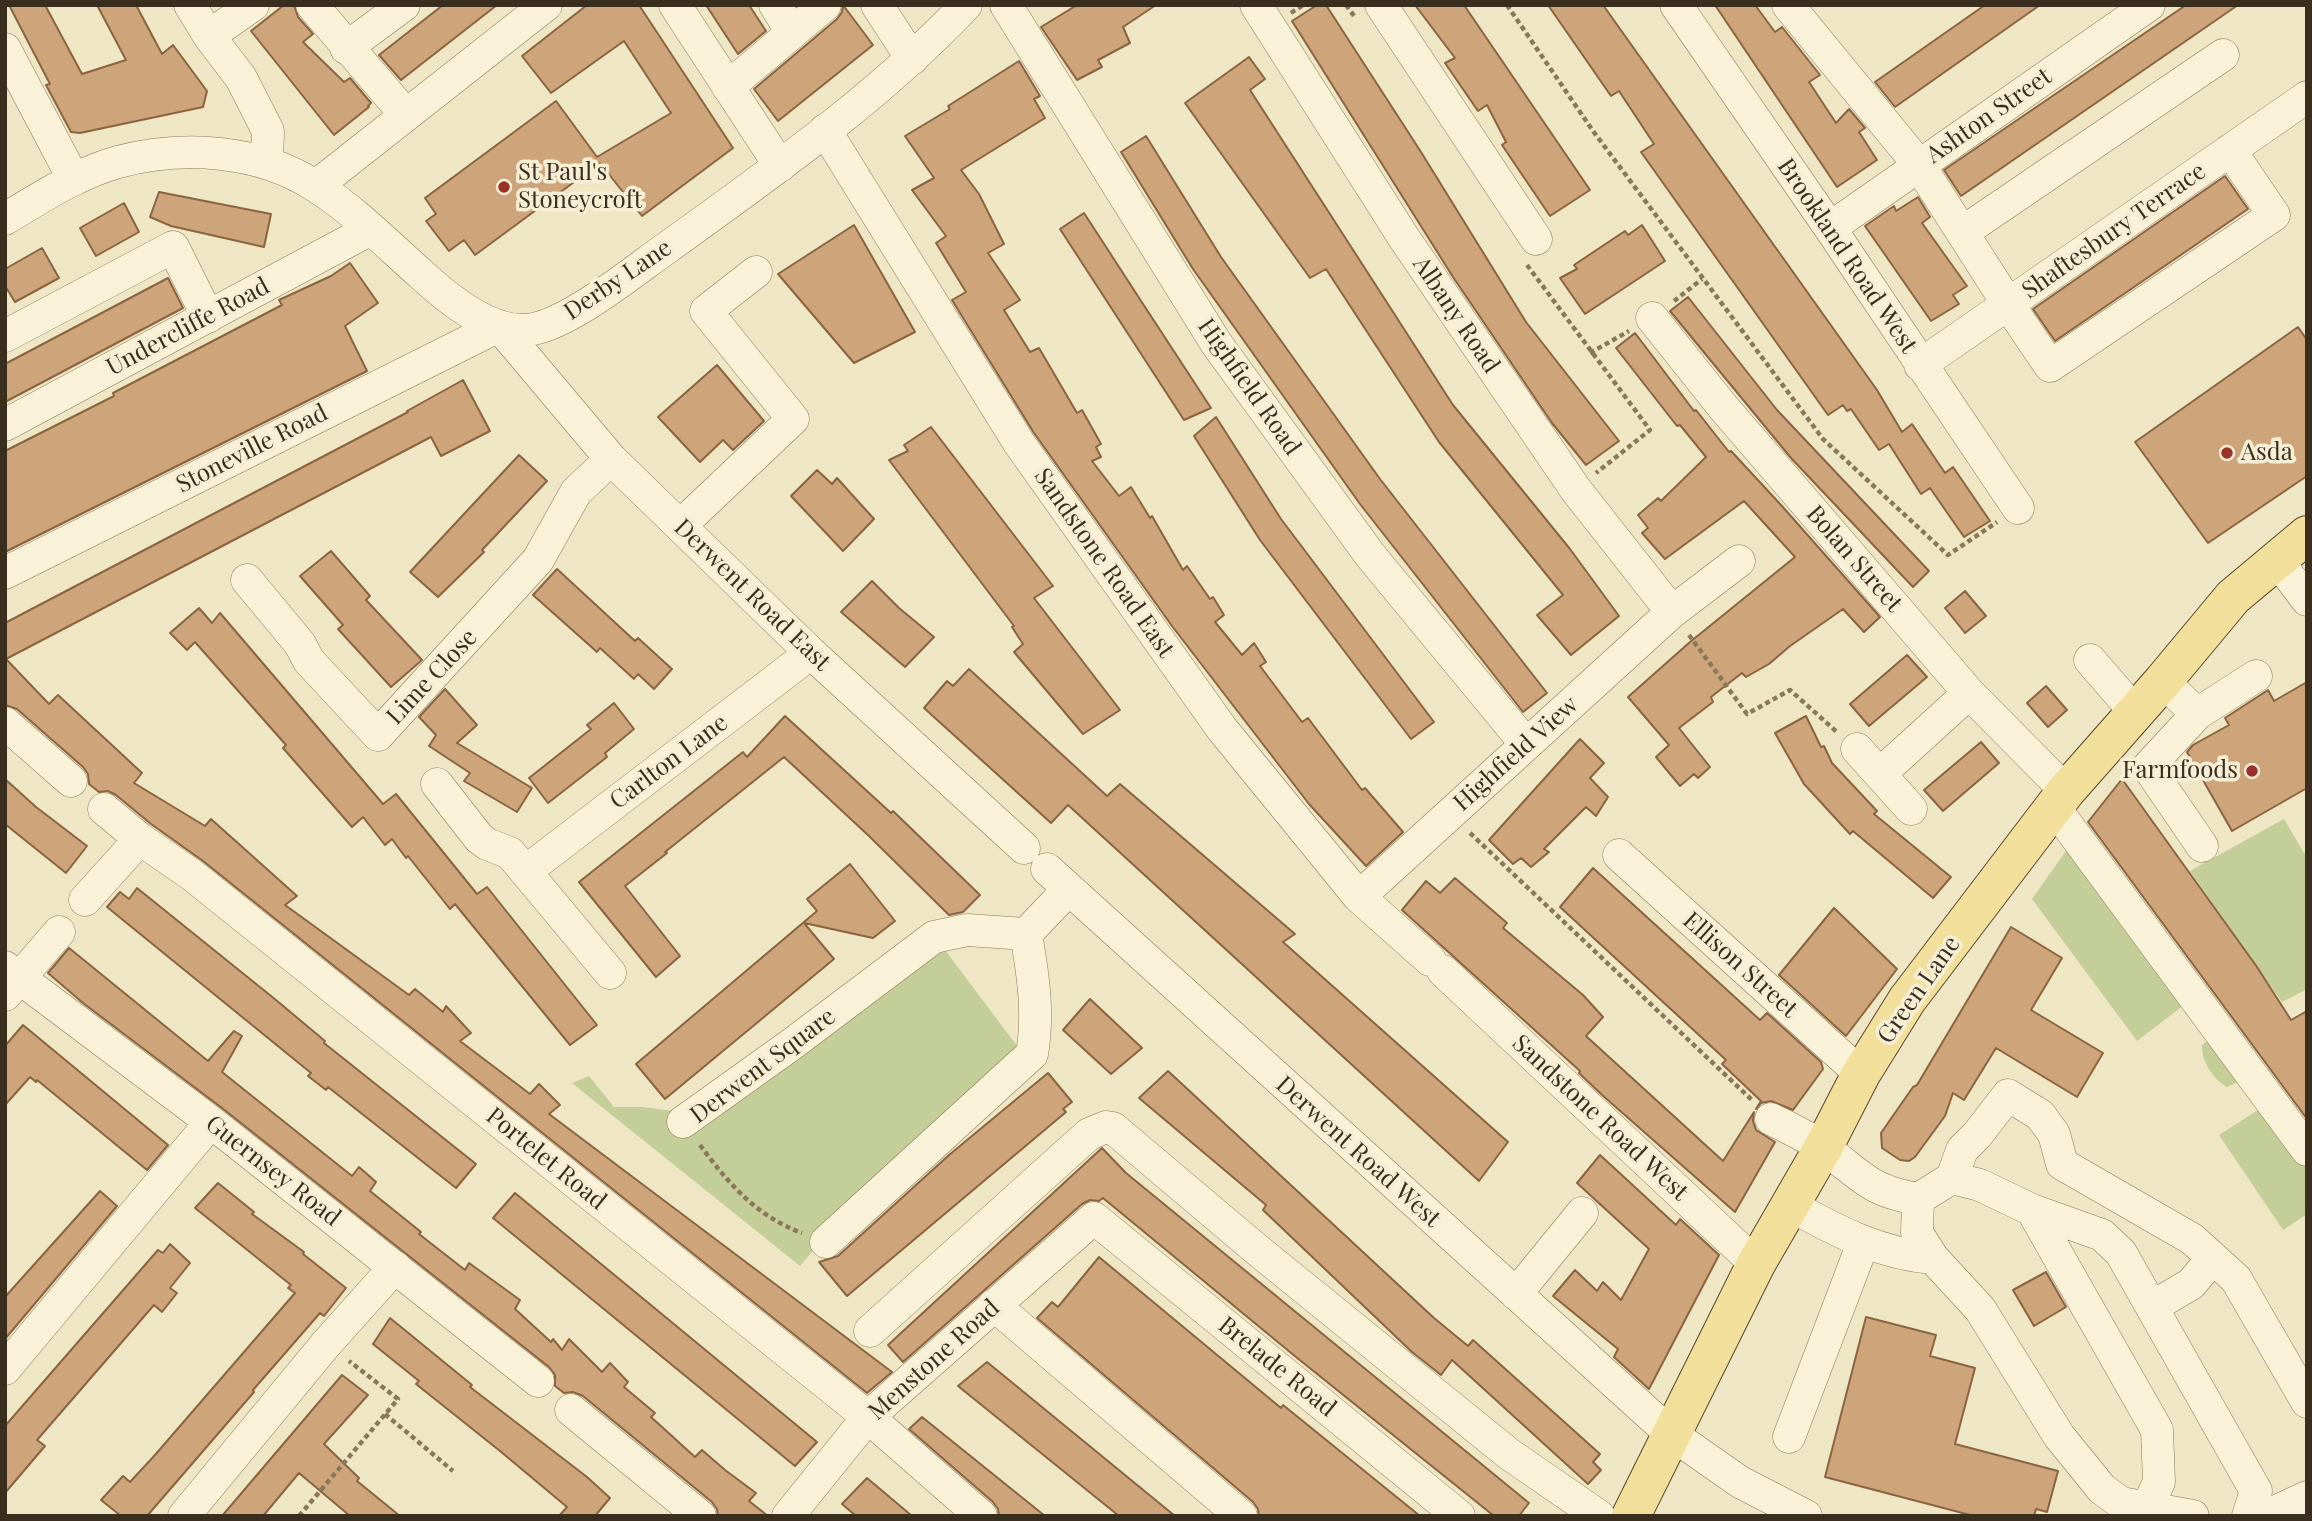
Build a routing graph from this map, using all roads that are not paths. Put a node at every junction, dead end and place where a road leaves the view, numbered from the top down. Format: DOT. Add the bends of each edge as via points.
graph roads {
  1 [pos="190,5"];
  2 [pos="253,5"];
  3 [pos="312,5"];
  4 [pos="404,5"];
  5 [pos="546,5"];
  6 [pos="675,5"];
  7 [pos="775,5"];
  8 [pos="825,5"];
  9 [pos="877,5"];
  10 [pos="966,5"];
  11 [pos="1006,5"];
  12 [pos="1381,5"];
  13 [pos="1676,5"];
  14 [pos="1788,5"];
  15 [pos="2149,5"];
  16 [pos="1257,6"];
  17 [pos="792,32"];
  18 [pos="209,36"];
  19 [pos="5,48"];
  20 [pos="346,48"];
  21 [pos="2223,55"];
  22 [pos="912,59"];
  23 [pos="728,88"];
  24 [pos="16,94"];
  25 [pos="2307,97"];
  26 [pos="406,115"];
  27 [pos="825,130"];
  28 [pos="2230,150"];
  29 [pos="267,162"];
  30 [pos="780,166"];
  31 [pos="1919,166"];
  32 [pos="74,180"];
  33 [pos="316,186"];
  34 [pos="5,219"];
  35 [pos="1830,228"];
  36 [pos="371,229"];
  37 [pos="1963,232"];
  38 [pos="1536,239"];
  39 [pos="756,272"];
  40 [pos="2008,304"];
  41 [pos="208,317"];
  42 [pos="1652,318"];
  43 [pos="499,326"];
  44 [pos="5,336"];
  45 [pos="1920,365"];
  46 [pos="5,425"];
  47 [pos="611,458"];
  48 [pos="2018,509"];
  49 [pos="680,526"];
  50 [pos="2307,535"];
  51 [pos="2277,560"];
  52 [pos="1738,561"];
  53 [pos="5,573"];
  54 [pos="247,580"];
  55 [pos="2307,600"];
  56 [pos="1672,612"];
  57 [pos="811,653"];
  58 [pos="2090,660"];
  59 [pos="2256,676"];
  60 [pos="2163,681"];
  61 [pos="1969,694"];
  62 [pos="2135,712"];
  63 [pos="2197,714"];
  64 [pos="5,723"];
  65 [pos="1526,744"];
  66 [pos="1857,749"];
  67 [pos="1881,774"];
  68 [pos="71,781"];
  69 [pos="437,784"];
  70 [pos="2060,799"];
  71 [pos="1911,808"];
  72 [pos="104,809"];
  73 [pos="140,839"];
  74 [pos="2202,846"];
  75 [pos="1024,848"];
  76 [pos="1619,855"];
  77 [pos="526,871"];
  78 [pos="1359,897"];
  79 [pos="85,900"];
  80 [pos="59,932"];
  81 [pos="1026,934"];
  82 [pos="1436,965"];
  83 [pos="610,973"];
  84 [pos="10,980"];
  85 [pos="1861,1074"];
  86 [pos="1772,1119"];
  87 [pos="211,1122"];
  88 [pos="683,1122"];
  89 [pos="1823,1148"];
  90 [pos="2307,1150"];
  91 [pos="1952,1178"];
  92 [pos="1918,1199"];
  93 [pos="1790,1205"];
  94 [pos="2032,1210"];
  95 [pos="1582,1213"];
  96 [pos="1094,1218"];
  97 [pos="826,1242"];
  98 [pos="1863,1243"];
  99 [pos="1933,1258"];
  100 [pos="2213,1258"];
  101 [pos="1756,1264"];
  102 [pos="395,1267"];
  103 [pos="1516,1294"];
  104 [pos="994,1305"];
  105 [pos="2152,1307"];
  106 [pos="870,1331"];
  107 [pos="5,1369"];
  108 [pos="538,1381"];
  109 [pos="2307,1402"];
  110 [pos="571,1409"];
  111 [pos="868,1418"];
  112 [pos="1670,1433"];
  113 [pos="1789,1437"];
  114 [pos="2307,1497"];
  115 [pos="2147,1508"];
  116 [pos="184,1516"];
  117 [pos="700,1516"];
  118 [pos="788,1516"];
  119 [pos="981,1516"];
  120 [pos="1241,1516"];
  121 [pos="1459,1516"];
  122 [pos="1600,1516"];
  123 [pos="1631,1516"];
  124 [pos="1806,1516"];
  125 [pos="2193,1516"];
  126 [pos="2248,1516"];
  127 [pos="2266,1516"];
  1 -- 18 [label="street"];
  2 -- 18 [label="street"];
  3 -- 20 [label="street"];
  4 -- 20 [label="street"];
  5 -- 26 [label="street"];
  6 -- 23 [label="street"];
  7 -- 17 [label="street"];
  8 -- 17 [label="street"];
  9 -- 22 [label="street"];
  10 -- 22 [label="street, Derby Lane"];
  11 -- 65 [label="street, Highfield Road" via="1216,343 1370,555"];
  12 -- 38 [label="street"];
  13 -- 35 [label="street, Brookland Road West"];
  14 -- 31 [label="street"];
  15 -- 31 [label="street, Ashton Street"];
  16 -- 56 [label="street, Albany Road" via="1404,238 1560,467"];
  17 -- 23 [label="street"];
  18 -- 29 [label="street" via="241,78 268,131"];
  19 -- 24 [label="street"];
  20 -- 26 [label="street"];
  21 -- 37 [label="street"];
  22 -- 27 [label="street, Derby Lane"];
  23 -- 30 [label="street"];
  24 -- 32 [label="street"];
  25 -- 28 [label="street, Shaftesbury Terrace"];
  26 -- 33 [label="street"];
  27 -- 30 [label="street, Derby Lane"];
  27 -- 78 [label="street, Sandstone Road East" via="1019,443 1223,729"];
  28 -- 40 [label="street, Shaftesbury Terrace"];
  28 -- 40 [label="street" via="2274,215 2050,366"];
  29 -- 32 [label="street, Derby Lane" via="216,153 165,152 116,163"];
  29 -- 33 [label="street, Derby Lane"];
  30 -- 43 [label="street, Derby Lane" via="591,303 534,329"];
  31 -- 35 [label="street, Ashton Street"];
  31 -- 37 [label="street"];
  32 -- 34 [label="street, Derby Lane"];
  33 -- 36 [label="street, Derby Lane"];
  35 -- 45 [label="street, Brookland Road West"];
  36 -- 41 [label="street, Undercliffe Road"];
  36 -- 43 [label="street, Derby Lane" via="450,300"];
  37 -- 40 [label="street"];
  39 -- 49 [label="street" via="706,311 793,419"];
  40 -- 45 [label="street, Shaftesbury Terrace"];
  41 -- 44 [label="street" via="173,247"];
  41 -- 46 [label="street, Undercliffe Road"];
  42 -- 61 [label="street, Bolan Street"];
  43 -- 47 [label="street, Derwent Road East"];
  43 -- 53 [label="street, Stoneville Road"];
  45 -- 48 [label="street, Brookland Road West"];
  47 -- 49 [label="street, Derwent Road East"];
  47 -- 54 [label="street, Lime Close" via="576,492 538,560 378,735 309,661"];
  49 -- 57 [label="street, Derwent Road East"];
  50 -- 51 [label="main road, Green Lane"];
  51 -- 55 [label="street"];
  51 -- 60 [label="main road, Green Lane" via="2233,597"];
  52 -- 56 [label="street, Highfield View"];
  56 -- 65 [label="street, Highfield View"];
  57 -- 75 [label="street, Derwent Road East"];
  57 -- 77 [label="street, Carlton Lane"];
  58 -- 62 [label="street"];
  59 -- 63 [label="street"];
  60 -- 62 [label="main road, Green Lane"];
  60 -- 63 [label="street"];
  61 -- 67 [label="street"];
  61 -- 70 [label="street, Bolan Street"];
  62 -- 70 [label="main road, Green Lane"];
  63 -- 74 [label="street" via="2148,766"];
  64 -- 68 [label="street"];
  65 -- 78 [label="street, Highfield View"];
  66 -- 67 [label="street"];
  67 -- 71 [label="street"];
  69 -- 77 [label="street" via="479,838 510,853"];
  70 -- 85 [label="main road, Green Lane" via="1908,1000"];
  70 -- 90 [label="street, Bolan Street"];
  72 -- 73 [label="street, Portelet Road"];
  73 -- 79 [label="street"];
  73 -- 111 [label="street, Portelet Road" via="203,883"];
  76 -- 85 [label="street, Ellison Street"];
  77 -- 83 [label="street"];
  78 -- 82 [label="street, Sandstone Road East"];
  80 -- 84 [label="street"];
  81 -- 88 [label="street, Derwent Square" via="967,930 934,937"];
  81 -- 97 [label="street" via="1037,1030 1032,1054"];
  81 -- 103 [label="street, Derwent Road West" via="1057,880"];
  82 -- 101 [label="street, Sandstone Road West"];
  84 -- 87 [label="street, Guernsey Road"];
  85 -- 89 [label="main road, Green Lane"];
  86 -- 89 [label="street"];
  87 -- 102 [label="street, Guernsey Road"];
  87 -- 107 [label="street"];
  89 -- 92 [label="street" via="1873,1186"];
  89 -- 93 [label="main road, Green Lane"];
  91 -- 92 [label="street"];
  91 -- 94 [label="street" via="1980,1185"];
  91 -- 100 [label="street" via="1962,1150 2008,1094 2040,1115 2054,1134 2062,1164 2192,1239"];
  92 -- 99 [label="street" via="1917,1233"];
  93 -- 98 [label="street"];
  93 -- 101 [label="main road, Green Lane"];
  94 -- 105 [label="street" via="2102,1235 2121,1253"];
  94 -- 115 [label="street" via="2157,1430 2159,1482"];
  95 -- 103 [label="street"];
  96 -- 104 [label="street, Menstone Road"];
  96 -- 121 [label="street, Brelade Road"];
  98 -- 99 [label="street"];
  98 -- 113 [label="street"];
  99 -- 115 [label="street" via="1980,1309 2059,1436 2102,1489 2122,1503"];
  100 -- 105 [label="street" via="2191,1284"];
  100 -- 109 [label="street" via="2236,1279"];
  101 -- 112 [label="main road, Green Lane"];
  102 -- 108 [label="street, Guernsey Road"];
  102 -- 116 [label="street" via="326,1343"];
  103 -- 112 [label="street, Derwent Road West"];
  104 -- 111 [label="street, Menstone Road"];
  104 -- 120 [label="street"];
  105 -- 126 [label="street" via="2256,1492"];
  106 -- 122 [label="street" via="1089,1134 1113,1128 1510,1454"];
  110 -- 117 [label="street"];
  111 -- 118 [label="street, Menstone Road"];
  111 -- 119 [label="street, Portelet Road"];
  112 -- 123 [label="main road, Green Lane"];
  112 -- 124 [label="street, Derwent Road West" via="1740,1482"];
  114 -- 127 [label="street"];
  115 -- 125 [label="street"];
}
